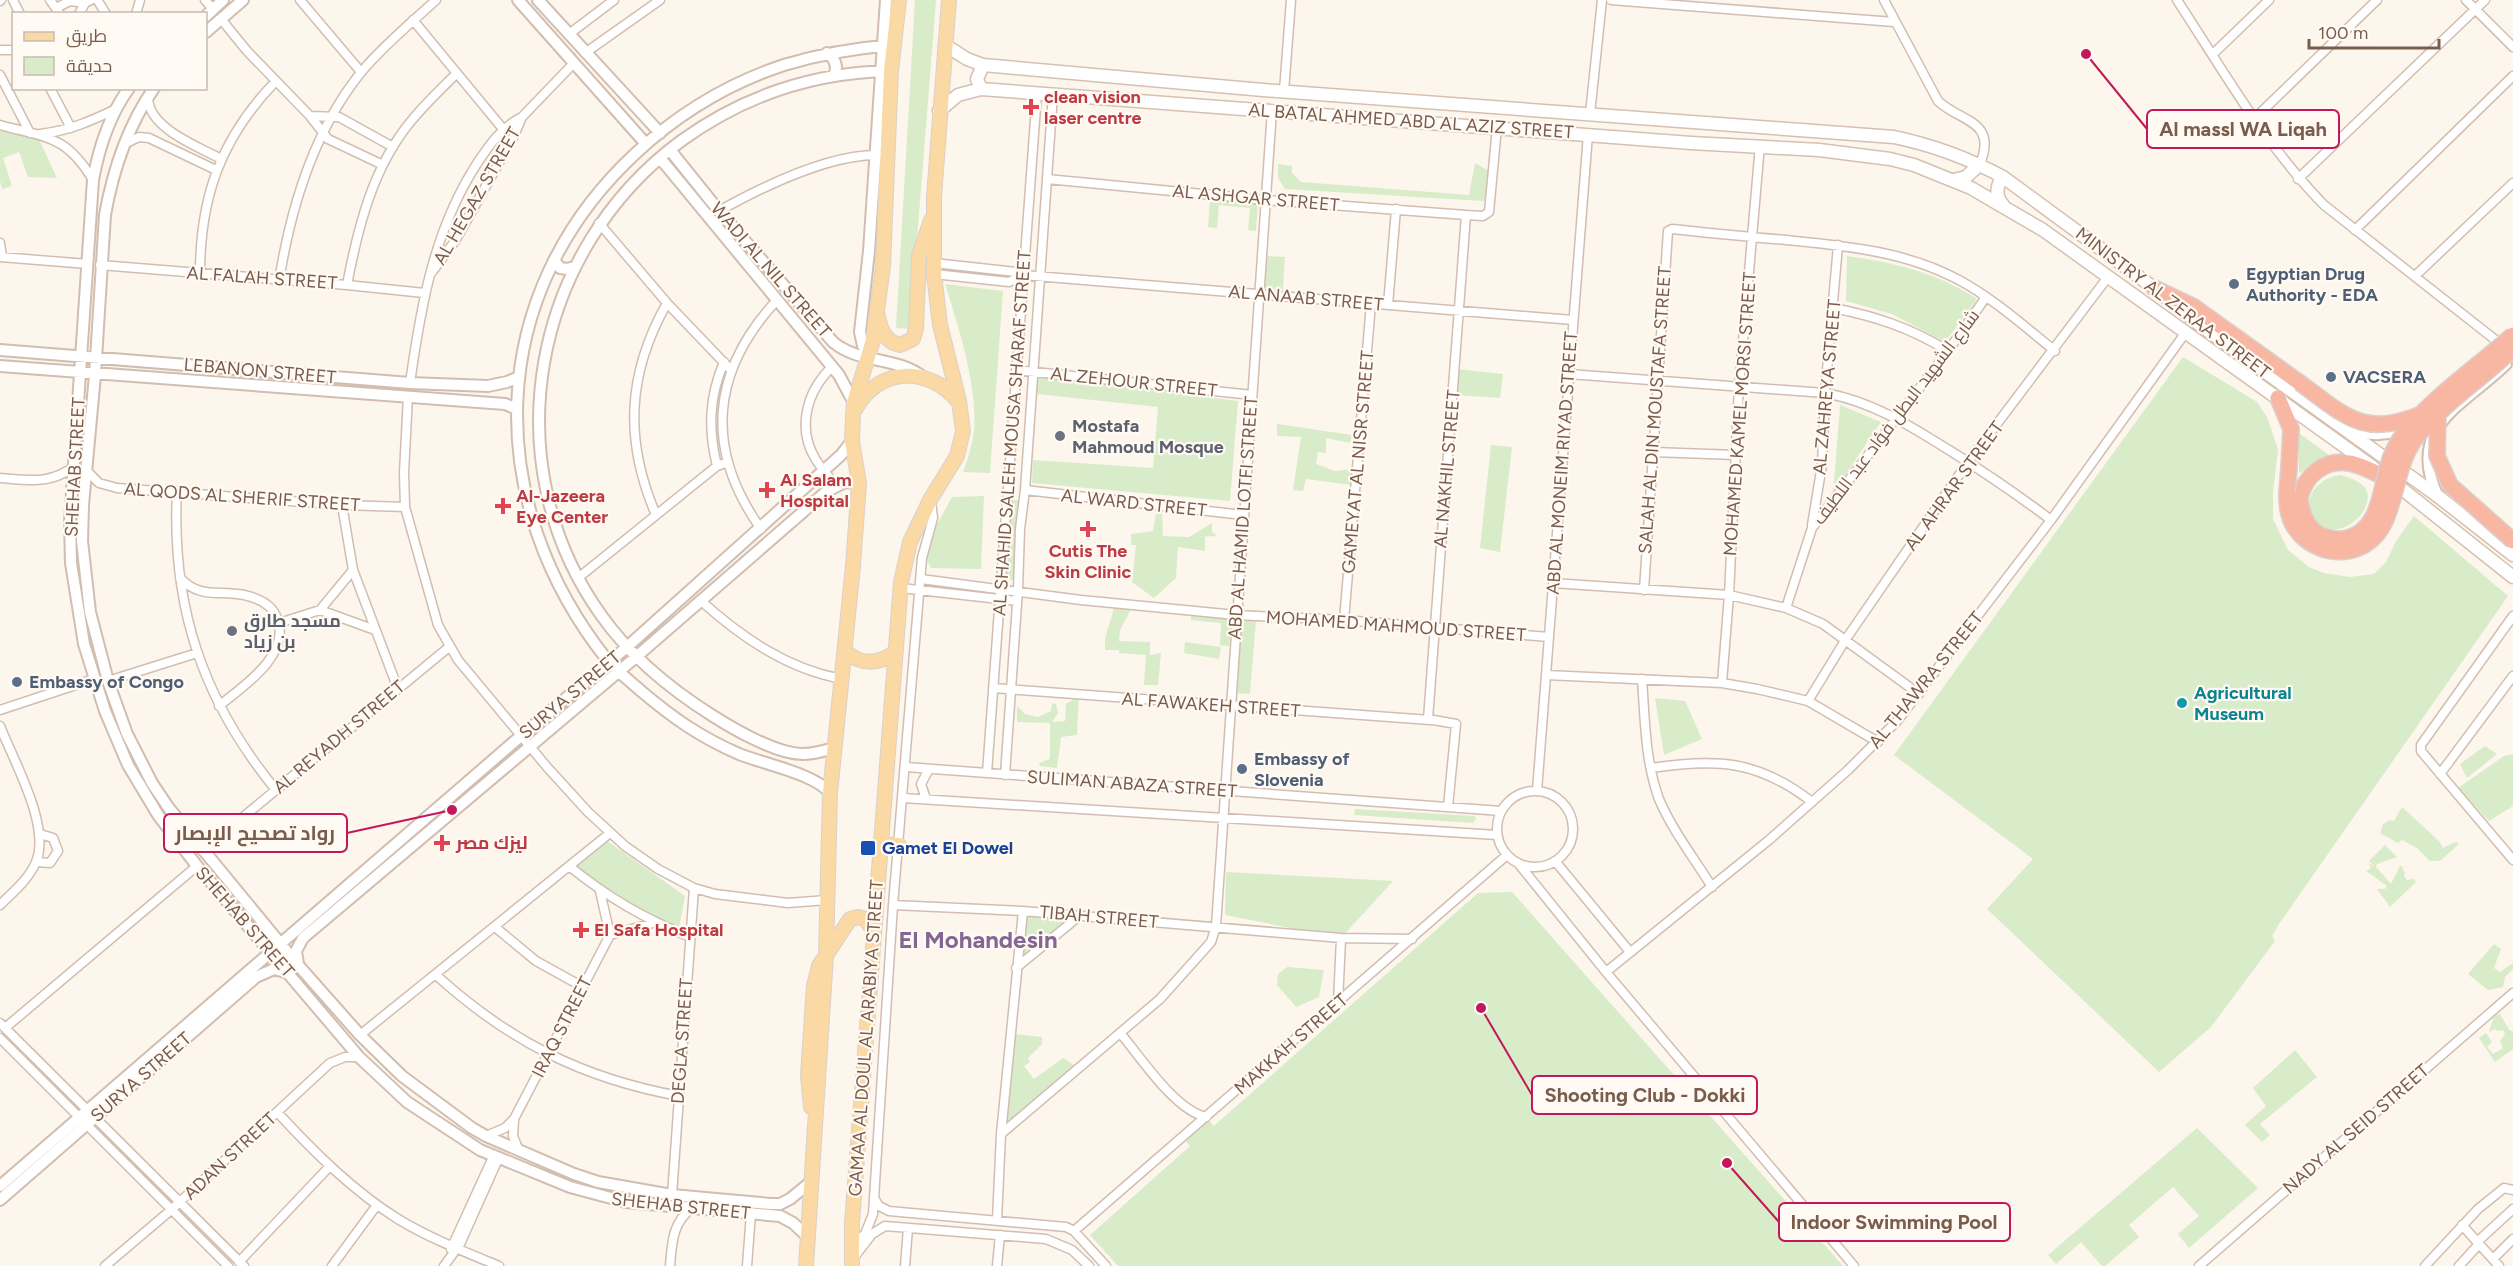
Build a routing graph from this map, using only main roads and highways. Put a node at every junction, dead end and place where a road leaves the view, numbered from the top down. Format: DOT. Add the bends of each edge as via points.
graph roads {
  1 [pos="899,0"];
  2 [pos="949,0"];
  3 [pos="945,45"];
  4 [pos="983,65"];
  5 [pos="981,88"];
  6 [pos="939,111"];
  7 [pos="1590,114"];
  8 [pos="1588,134"];
  9 [pos="1894,137"];
  10 [pos="1890,159"];
  11 [pos="1980,164"];
  12 [pos="2003,177"];
  13 [pos="1954,180"];
  14 [pos="2004,206"];
  15 [pos="934,214"];
  16 [pos="2154,288"];
  17 [pos="878,308"];
  18 [pos="2513,335"];
  19 [pos="2513,349"];
  20 [pos="2278,398"];
  21 [pos="959,401"];
  22 [pos="854,408"];
  23 [pos="2422,413"];
  24 [pos="2445,413"];
  25 [pos="2392,481"];
  26 [pos="2513,541"];
  27 [pos="2513,555"];
  28 [pos="2513,577"];
  29 [pos="845,651"];
  30 [pos="895,652"];
  31 [pos="881,845"];
  32 [pos="899,845"];
  33 [pos="874,931"];
  34 [pos="826,956"];
  35 [pos="852,1263"];
  36 [pos="807,1266"];
  1 -- 17 [label="main road" via="885,71 883,266"];
  2 -- 3 [label="main road, GAMAA AL DOUL AL ARABIYA STREET"];
  3 -- 4 [label="main road, AL BATAL AHMED ABD AL AZIZ STREET"];
  3 -- 6 [label="main road, GAMAA AL DOUL AL ARABIYA STREET"];
  4 -- 5 [label="main road" via="977,79"];
  4 -- 7 [label="main road, AL BATAL AHMED ABD AL AZIZ STREET"];
  5 -- 6 [label="main road, AL BATAL AHMED ABD AL AZIZ STREET" via="958,95"];
  5 -- 8 [label="main road, AL BATAL AHMED ABD AL AZIZ STREET"];
  6 -- 15 [label="main road, GAMAA AL DOUL AL ARABIYA STREET"];
  7 -- 8 [label="main road"];
  7 -- 9 [label="main road, AL BATAL AHMED ABD AL AZIZ STREET"];
  8 -- 10 [label="main road, AL BATAL AHMED ABD AL AZIZ STREET"];
  9 -- 11 [label="main road, MINISTRY AL ZERAA STREET"];
  10 -- 13 [label="main road, MINISTRY AL ZERAA STREET"];
  11 -- 12 [label="main road, MINISTRY AL ZERAA STREET"];
  11 -- 13 [label="main road" via="1966,177"];
  12 -- 14 [label="main road" via="1997,195"];
  12 -- 16 [label="main road, MINISTRY AL ZERAA STREET"];
  13 -- 14 [label="main road, MINISTRY AL ZERAA STREET"];
  14 -- 20 [label="main road, MINISTRY AL ZERAA STREET"];
  15 -- 17 [label="main road" via="919,256 913,339 900,345 890,342 881,328"];
  15 -- 21 [label="main road, GAMAA AL DOUL AL ARABIYA STREET" via="940,326"];
  16 -- 23 [label="highway, bridge" via="2194,307 2356,421 2373,425 2401,422"];
  16 -- 27 [label="main road, MINISTRY AL ZERAA STREET"];
  17 -- 22 [label="main road"];
  18 -- 23 [label="highway, bridge"];
  19 -- 24 [label="highway, bridge"];
  20 -- 24 [label="highway, bridge" via="2291,429 2286,498 2289,516 2303,539 2325,550 2353,551 2376,535 2390,507 2403,459 2418,434"];
  20 -- 25 [label="main road, MINISTRY AL ZERAA STREET"];
  21 -- 22 [label="main road" via="937,382 923,377 895,377 881,382"];
  21 -- 30 [label="main road, GAMAA AL DOUL AL ARABIYA STREET" via="962,443 910,542"];
  22 -- 29 [label="main road" via="852,441 859,483"];
  23 -- 25 [label="highway, bridge" via="2394,448 2378,509 2360,532 2337,540 2323,536 2306,522 2300,498 2316,470 2348,462"];
  24 -- 26 [label="highway, bridge" via="2437,456 2450,485"];
  25 -- 28 [label="main road, MINISTRY AL ZERAA STREET"];
  29 -- 30 [label="main road" via="870,662 884,660"];
  29 -- 34 [label="main road" via="830,793"];
  30 -- 31 [label="main road, GAMAA AL DOUL AL ARABIYA STREET"];
  31 -- 32 [label="main road"];
  31 -- 33 [label="main road, GAMAA AL DOUL AL ARABIYA STREET"];
  33 -- 34 [label="main road" via="865,919 850,919"];
  33 -- 35 [label="main road, GAMAA AL DOUL AL ARABIYA STREET"];
  34 -- 36 [label="main road"];
}
